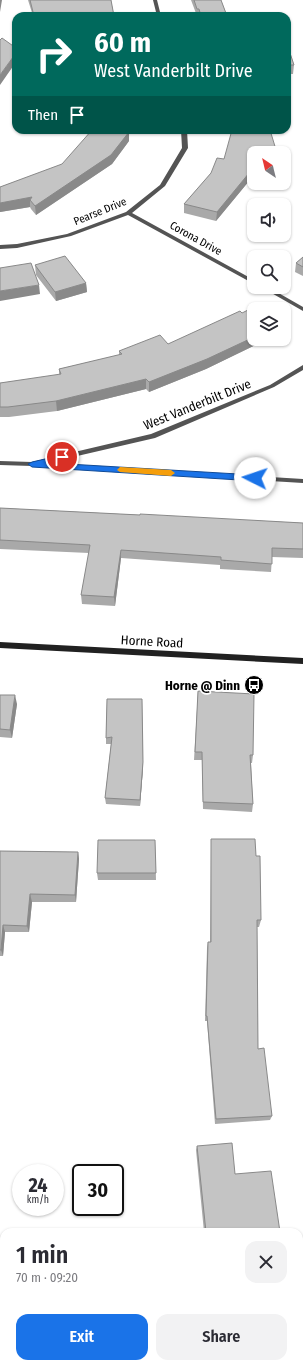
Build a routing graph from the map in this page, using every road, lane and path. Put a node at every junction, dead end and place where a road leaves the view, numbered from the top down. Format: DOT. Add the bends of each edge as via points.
graph roads {
  1 [pos="155,0"];
  2 [pos="158,12"];
  3 [pos="184,134"];
  4 [pos="128,213"];
  5 [pos="0,247"];
  6 [pos="247,278"];
  7 [pos="277,294"];
  8 [pos="303,308"];
  9 [pos="303,367"];
  10 [pos="0,463"];
  11 [pos="32,464"];
  12 [pos="303,481"];
  13 [pos="0,645"];
  14 [pos="303,661"];
  1 -- 2 [label="street"];
  3 -- 4 [label="street, Pearse Drive" via="185,148 162,186"];
  4 -- 5 [label="street, Pearse Drive" via="69,235"];
  4 -- 6 [label="street, Corona Drive"];
  7 -- 8 [label="street"];
  9 -- 11 [label="street, West Vanderbilt Drive" via="272,386 153,436"];
  10 -- 11 [label="street, West Vanderbilt Drive"];
  11 -- 12 [label="street"];
  13 -- 14 [label="main road, Horne Road"];
}
